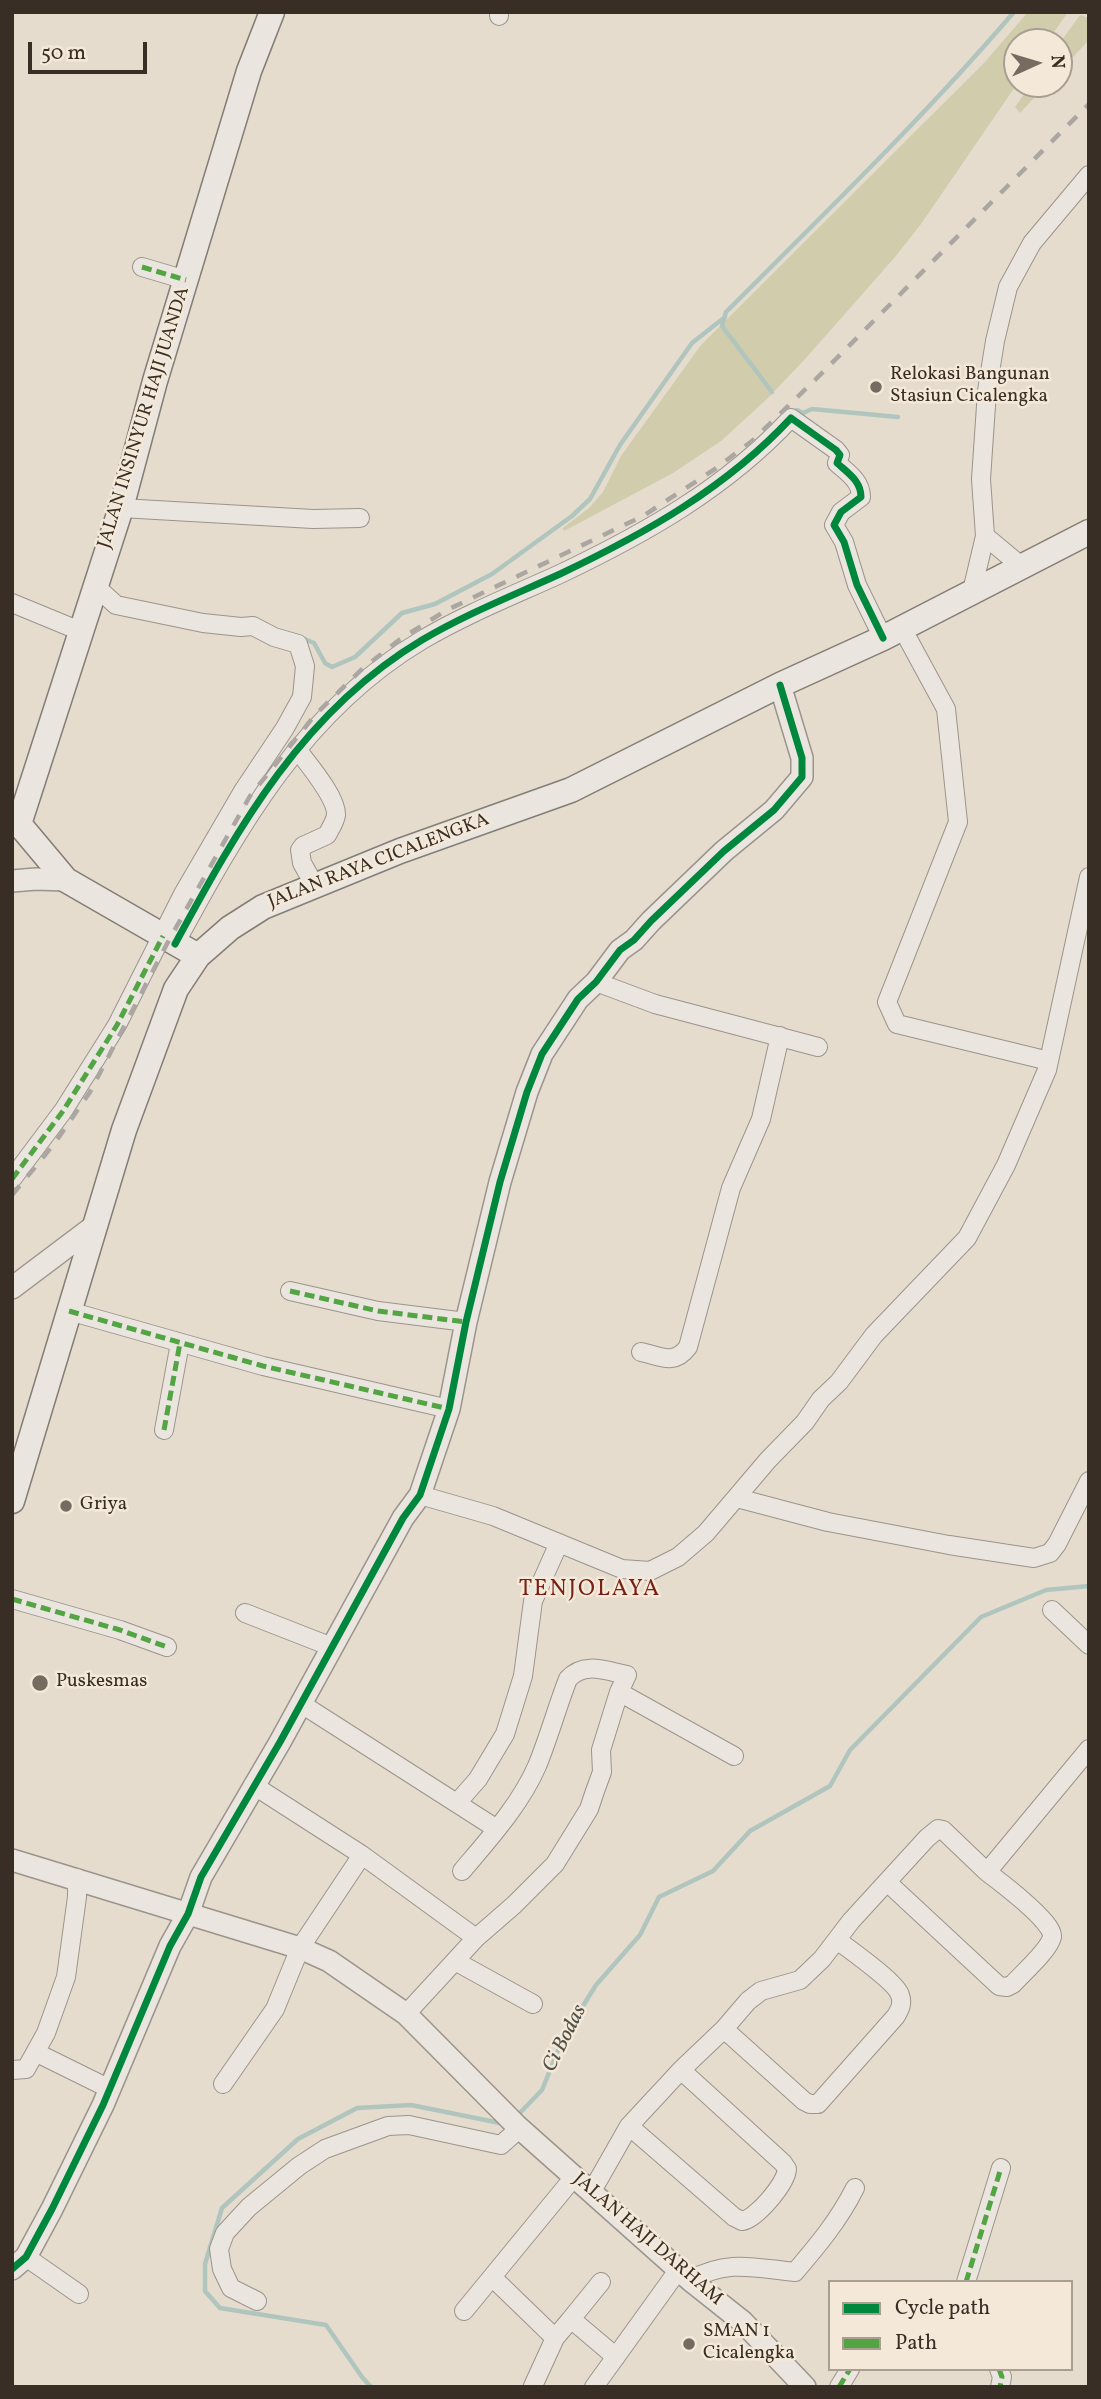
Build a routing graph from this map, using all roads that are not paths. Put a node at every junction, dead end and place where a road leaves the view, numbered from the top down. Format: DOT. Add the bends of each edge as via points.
graph roads {
  1 [pos="272,12"];
  2 [pos="1089,176"];
  3 [pos="142,267"];
  4 [pos="186,280"];
  5 [pos="121,508"];
  6 [pos="360,518"];
  7 [pos="1089,532"];
  8 [pos="985,536"];
  9 [pos="1021,566"];
  10 [pos="94,586"];
  11 [pos="972,591"];
  12 [pos="12,603"];
  13 [pos="80,631"];
  14 [pos="892,633"];
  15 [pos="780,685"];
  16 [pos="297,749"];
  17 [pos="16,833"];
  18 [pos="1089,877"];
  19 [pos="66,880"];
  20 [pos="12,881"];
  21 [pos="315,886"];
  22 [pos="169,940"];
  23 [pos="198,956"];
  24 [pos="596,982"];
  25 [pos="780,1036"];
  26 [pos="818,1046"];
  27 [pos="1049,1061"];
  28 [pos="12,1179"];
  29 [pos="97,1224"];
  30 [pos="12,1288"];
  31 [pos="290,1291"];
  32 [pos="69,1311"];
  33 [pos="466,1322"];
  34 [pos="180,1343"];
  35 [pos="640,1352"];
  36 [pos="449,1409"];
  37 [pos="164,1430"];
  38 [pos="20,1453"];
  39 [pos="1089,1481"];
  40 [pos="420,1495"];
  41 [pos="737,1498"];
  42 [pos="12,1501"];
  43 [pos="559,1543"];
  44 [pos="12,1599"];
  45 [pos="1052,1610"];
  46 [pos="245,1613"];
  47 [pos="1086,1637"];
  48 [pos="167,1647"];
  49 [pos="332,1647"];
  50 [pos="619,1692"];
  51 [pos="300,1703"];
  52 [pos="1089,1749"];
  53 [pos="734,1756"];
  54 [pos="253,1785"];
  55 [pos="457,1804"];
  56 [pos="497,1829"];
  57 [pos="362,1855"];
  58 [pos="12,1860"];
  59 [pos="462,1871"];
  60 [pos="987,1872"];
  61 [pos="77,1878"];
  62 [pos="887,1882"];
  63 [pos="188,1914"];
  64 [pos="476,1938"];
  65 [pos="837,1940"];
  66 [pos="300,1948"];
  67 [pos="455,1961"];
  68 [pos="533,2004"];
  69 [pos="406,2014"];
  70 [pos="724,2029"];
  71 [pos="37,2053"];
  72 [pos="12,2070"];
  73 [pos="681,2070"];
  74 [pos="223,2084"];
  75 [pos="110,2089"];
  76 [pos="518,2126"];
  77 [pos="629,2126"];
  78 [pos="1001,2168"];
  79 [pos="574,2176"];
  80 [pos="855,2188"];
  81 [pos="592,2191"];
  82 [pos="19,2263"];
  83 [pos="685,2274"];
  84 [pos="492,2277"];
  85 [pos="968,2280"];
  86 [pos="601,2282"];
  87 [pos="79,2294"];
  88 [pos="257,2301"];
  89 [pos="464,2311"];
  90 [pos="571,2319"];
  91 [pos="555,2338"];
  92 [pos="616,2357"];
  93 [pos="849,2371"];
  94 [pos="533,2386"];
  95 [pos="594,2387"];
  96 [pos="805,2387"];
  97 [pos="839,2387"];
  1 -- 4 [label="main road, JALAN INSINYUR HAJI JUANDA" via="249,71"];
  2 -- 8 [label="street" via="1032,243 1008,287 984,416 981,480"];
  3 -- 4 [label="street"];
  4 -- 5 [label="main road, JALAN INSINYUR HAJI JUANDA"];
  5 -- 6 [label="street"];
  5 -- 10 [label="main road, JALAN INSINYUR HAJI JUANDA"];
  7 -- 9 [label="main road, JALAN RAYA CICALENGKA"];
  8 -- 9 [label="street"];
  8 -- 11 [label="street"];
  9 -- 11 [label="main road, JALAN RAYA CICALENGKA"];
  10 -- 13 [label="main road, JALAN INSINYUR HAJI JUANDA"];
  10 -- 22 [label="street" via="116,606 203,623 253,626 298,644 305,666 302,697 183,894"];
  11 -- 14 [label="main road, JALAN RAYA CICALENGKA"];
  12 -- 13 [label="street"];
  13 -- 17 [label="main road, JALAN INSINYUR HAJI JUANDA"];
  14 -- 15 [label="main road, JALAN RAYA CICALENGKA"];
  14 -- 16 [label="street" via="857,585 834,524 841,512 861,497 861,489 837,463 840,455 836,450 791,418 749,460 678,511 412,646 330,712"];
  14 -- 27 [label="street" via="946,709 958,822 887,1002 897,1024"];
  15 -- 21 [label="main road, JALAN RAYA CICALENGKA" via="571,790"];
  15 -- 24 [label="street" via="802,758 802,777 774,810 620,950"];
  16 -- 21 [label="street" via="321,782 336,816 327,835 300,850"];
  16 -- 22 [label="street" via="267,787"];
  17 -- 19 [label="main road"];
  18 -- 27 [label="street"];
  19 -- 20 [label="street"];
  19 -- 22 [label="main road"];
  21 -- 23 [label="main road, JALAN RAYA CICALENGKA" via="262,907"];
  22 -- 23 [label="main road"];
  22 -- 28 [label="street" via="70,1100"];
  23 -- 29 [label="main road, JALAN RAYA CICALENGKA" via="165,1016 124,1130"];
  24 -- 25 [label="street" via="655,1004"];
  24 -- 33 [label="street" via="558,1027 527,1092"];
  25 -- 26 [label="street"];
  25 -- 35 [label="street" via="761,1119 731,1188 688,1347 675,1359"];
  27 -- 41 [label="street" via="1006,1165 967,1238 874,1335"];
  29 -- 30 [label="street"];
  29 -- 32 [label="main road, JALAN RAYA CICALENGKA"];
  31 -- 33 [label="street" via="378,1311"];
  32 -- 34 [label="street"];
  32 -- 38 [label="main road, JALAN RAYA CICALENGKA"];
  33 -- 36 [label="street"];
  34 -- 36 [label="street"];
  34 -- 37 [label="street"];
  36 -- 40 [label="street"];
  38 -- 42 [label="main road, JALAN RAYA CICALENGKA"];
  39 -- 41 [label="street" via="1057,1544 1050,1553 1034,1558 828,1522"];
  40 -- 43 [label="street" via="492,1516"];
  40 -- 49 [label="street"];
  41 -- 43 [label="street" via="678,1557 650,1571 622,1569"];
  43 -- 55 [label="street" via="533,1601 523,1676 505,1734"];
  44 -- 48 [label="street"];
  45 -- 47 [label="street"];
  46 -- 49 [label="street"];
  49 -- 51 [label="street"];
  50 -- 53 [label="street"];
  50 -- 56 [label="street" via="627,1675 582,1668 568,1679 537,1766"];
  50 -- 64 [label="street" via="589,1809 555,1864"];
  51 -- 54 [label="street"];
  51 -- 55 [label="street"];
  52 -- 60 [label="street"];
  54 -- 57 [label="street"];
  54 -- 63 [label="street" via="201,1877"];
  55 -- 56 [label="street"];
  56 -- 59 [label="street"];
  57 -- 64 [label="street"];
  57 -- 66 [label="street"];
  58 -- 61 [label="street"];
  60 -- 62 [label="street" via="938,1829"];
  60 -- 62 [label="street" via="1052,1930 1047,1946 1007,1987 999,1986"];
  61 -- 63 [label="street"];
  61 -- 71 [label="street" via="66,1977"];
  62 -- 65 [label="street"];
  63 -- 66 [label="street"];
  63 -- 75 [label="street"];
  64 -- 67 [label="street"];
  65 -- 70 [label="street" via="800,1980 761,1991"];
  65 -- 70 [label="street" via="894,1985 901,2008 823,2100 814,2104 804,2101"];
  66 -- 69 [label="street" via="329,1961"];
  66 -- 74 [label="street" via="275,2009"];
  67 -- 68 [label="street"];
  67 -- 69 [label="street"];
  69 -- 76 [label="street, JALAN HAJI DARHAM"];
  70 -- 73 [label="street"];
  71 -- 72 [label="street" via="26,2069"];
  71 -- 75 [label="street"];
  73 -- 77 [label="street"];
  73 -- 77 [label="street" via="787,2169 782,2183 752,2217 742,2221 734,2217"];
  75 -- 82 [label="street" via="52,2209"];
  76 -- 79 [label="street, JALAN HAJI DARHAM"];
  76 -- 88 [label="street" via="501,2145 424,2127 388,2126 325,2149 299,2166 249,2207 225,2233 219,2249 231,2288"];
  77 -- 81 [label="street"];
  78 -- 85 [label="street"];
  79 -- 81 [label="street, JALAN HAJI DARHAM"];
  79 -- 84 [label="street"];
  80 -- 83 [label="street" via="841,2216 795,2272 729,2266"];
  81 -- 83 [label="street, JALAN HAJI DARHAM"];
  82 -- 87 [label="street"];
  83 -- 92 [label="street"];
  83 -- 96 [label="street, JALAN HAJI DARHAM" via="743,2322"];
  84 -- 89 [label="street"];
  84 -- 91 [label="street"];
  86 -- 90 [label="street"];
  90 -- 91 [label="street"];
  90 -- 92 [label="street"];
  91 -- 94 [label="street"];
  92 -- 95 [label="street"];
  93 -- 97 [label="street"];
}
